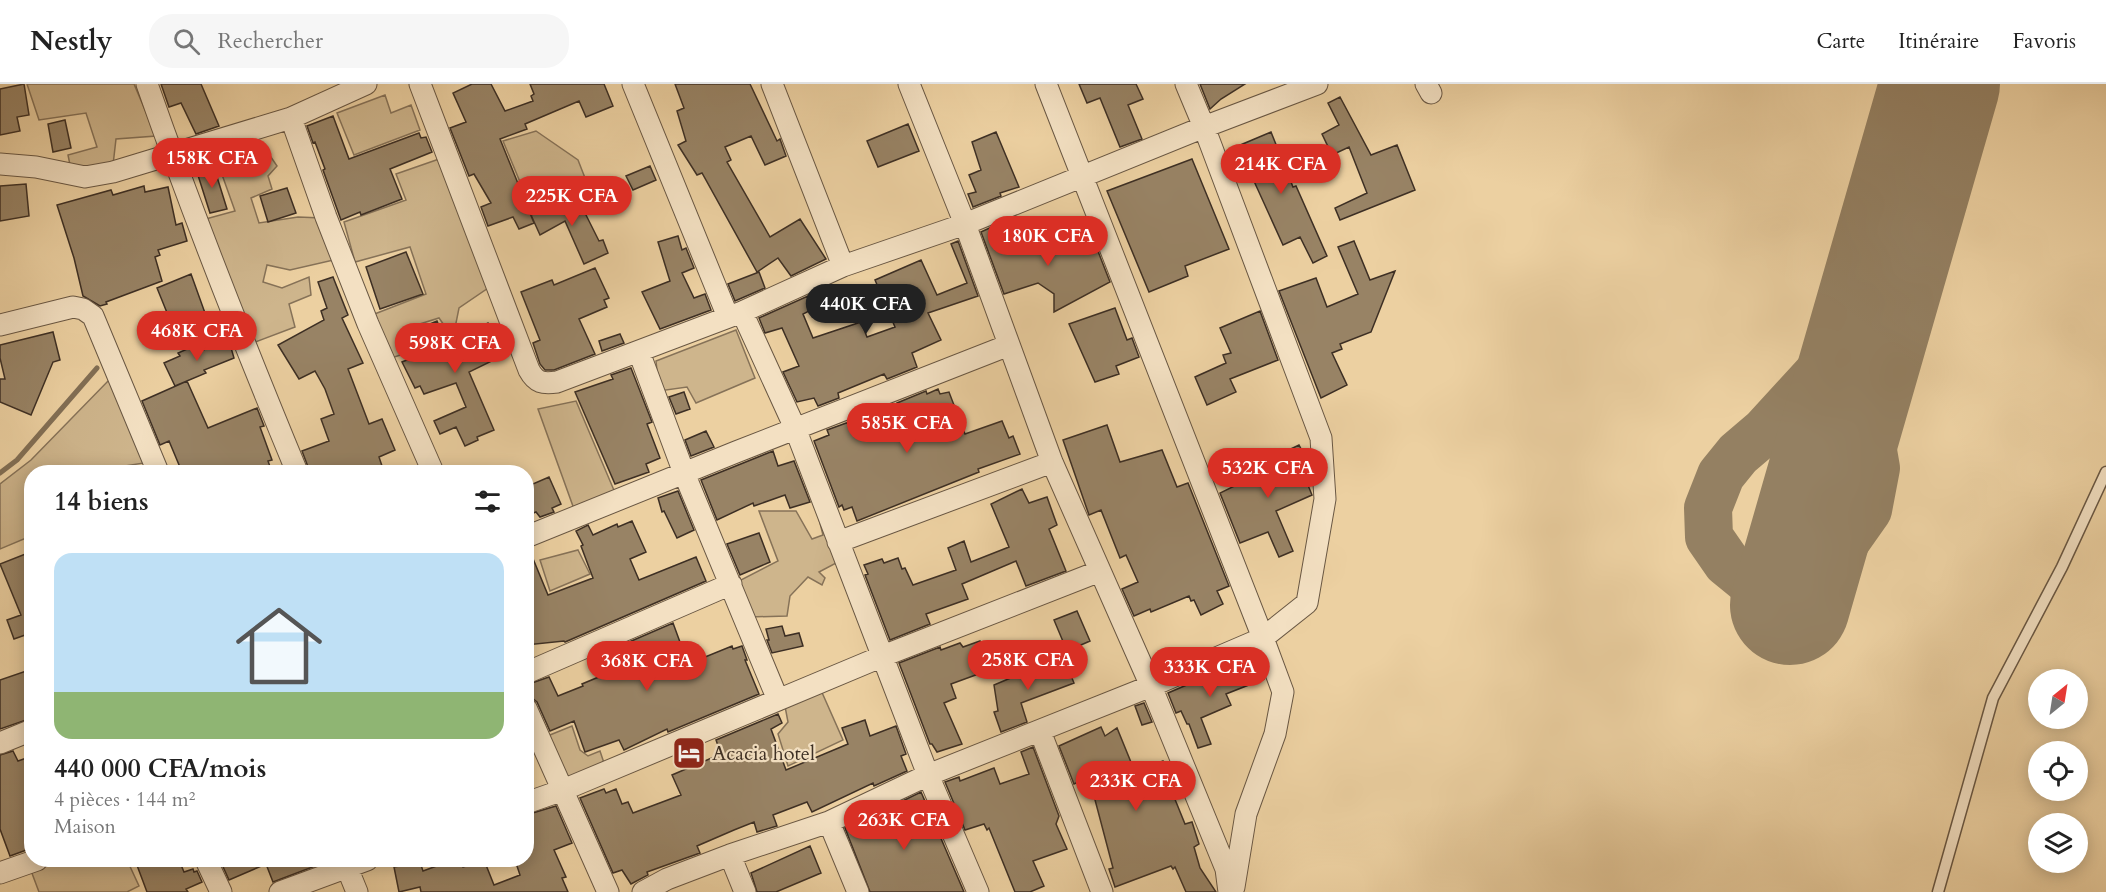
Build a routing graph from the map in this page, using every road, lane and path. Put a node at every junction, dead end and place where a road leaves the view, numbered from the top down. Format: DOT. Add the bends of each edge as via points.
graph roads {
  1 [pos="147,84"];
  2 [pos="366,84"];
  3 [pos="420,84"];
  4 [pos="633,84"];
  5 [pos="772,84"];
  6 [pos="909,84"];
  7 [pos="1046,84"];
  8 [pos="1186,84"];
  9 [pos="1317,84"];
  10 [pos="291,118"];
  11 [pos="1204,127"];
  12 [pos="172,155"];
  13 [pos="0,164"];
  14 [pos="1084,176"];
  15 [pos="965,224"];
  16 [pos="843,266"];
  17 [pos="735,315"];
  18 [pos="0,324"];
  19 [pos="1009,345"];
  20 [pos="639,352"];
  21 [pos="795,428"];
  22 [pos="1052,462"];
  23 [pos="155,465"];
  24 [pos="294,465"];
  25 [pos="430,465"];
  26 [pos="2106,472"];
  27 [pos="684,474"];
  28 [pos="534,534"];
  29 [pos="838,542"];
  30 [pos="1100,571"];
  31 [pos="731,584"];
  32 [pos="1263,638"];
  33 [pos="883,656"];
  34 [pos="534,670"];
  35 [pos="1151,686"];
  36 [pos="778,700"];
  37 [pos="534,726"];
  38 [pos="1040,730"];
  39 [pos="24,733"];
  40 [pos="0,742"];
  41 [pos="928,775"];
  42 [pos="563,790"];
  43 [pos="534,800"];
  44 [pos="829,822"];
  45 [pos="730,855"];
  46 [pos="24,865"];
  47 [pos="210,867"];
  48 [pos="336,867"];
  49 [pos="347,867"];
  50 [pos="0,873"];
  51 [pos="221,892"];
  52 [pos="280,892"];
  53 [pos="357,892"];
  54 [pos="608,892"];
  55 [pos="643,892"];
  56 [pos="745,892"];
  57 [pos="858,892"];
  58 [pos="978,892"];
  59 [pos="1102,892"];
  60 [pos="1231,892"];
  61 [pos="1938,892"];
  1 -- 12 [label="street"];
  2 -- 10 [label="street"];
  3 -- 20 [label="street" via="533,377 539,383 557,382"];
  4 -- 17 [label="street"];
  5 -- 16 [label="street"];
  6 -- 15 [label="street"];
  7 -- 14 [label="street"];
  8 -- 11 [label="street"];
  9 -- 11 [label="street"];
  10 -- 12 [label="street"];
  10 -- 25 [label="street" via="368,324"];
  11 -- 14 [label="street"];
  11 -- 32 [label="street" via="1321,438 1325,499 1307,603"];
  12 -- 13 [label="street" via="85,177"];
  12 -- 24 [label="street"];
  14 -- 15 [label="street"];
  14 -- 32 [label="street"];
  15 -- 16 [label="street"];
  15 -- 19 [label="street"];
  16 -- 17 [label="street"];
  17 -- 20 [label="street"];
  17 -- 21 [label="street"];
  18 -- 23 [label="street" via="74,307 93,316"];
  19 -- 21 [label="street"];
  19 -- 22 [label="street"];
  20 -- 27 [label="street"];
  21 -- 27 [label="street"];
  21 -- 29 [label="street"];
  22 -- 29 [label="street"];
  22 -- 30 [label="street"];
  26 -- 61 [label="lane" via="1994,698"];
  27 -- 28 [label="street"];
  27 -- 31 [label="street"];
  29 -- 33 [label="street"];
  30 -- 33 [label="street"];
  30 -- 35 [label="street"];
  31 -- 34 [label="street"];
  31 -- 36 [label="street"];
  32 -- 35 [label="street"];
  32 -- 60 [label="street" via="1283,692 1275,734 1246,814"];
  33 -- 36 [label="street"];
  33 -- 41 [label="street"];
  35 -- 38 [label="street"];
  35 -- 60 [label="street" via="1226,869"];
  36 -- 42 [label="street"];
  37 -- 42 [label="street"];
  38 -- 41 [label="street"];
  38 -- 59 [label="street"];
  39 -- 40 [label="street"];
  41 -- 44 [label="street"];
  41 -- 58 [label="street"];
  42 -- 43 [label="street"];
  42 -- 54 [label="street"];
  44 -- 45 [label="street"];
  44 -- 57 [label="street"];
  45 -- 55 [label="street"];
  45 -- 56 [label="street"];
  46 -- 50 [label="street"];
  47 -- 51 [label="street"];
  48 -- 52 [label="street"];
  49 -- 53 [label="street"];
}
